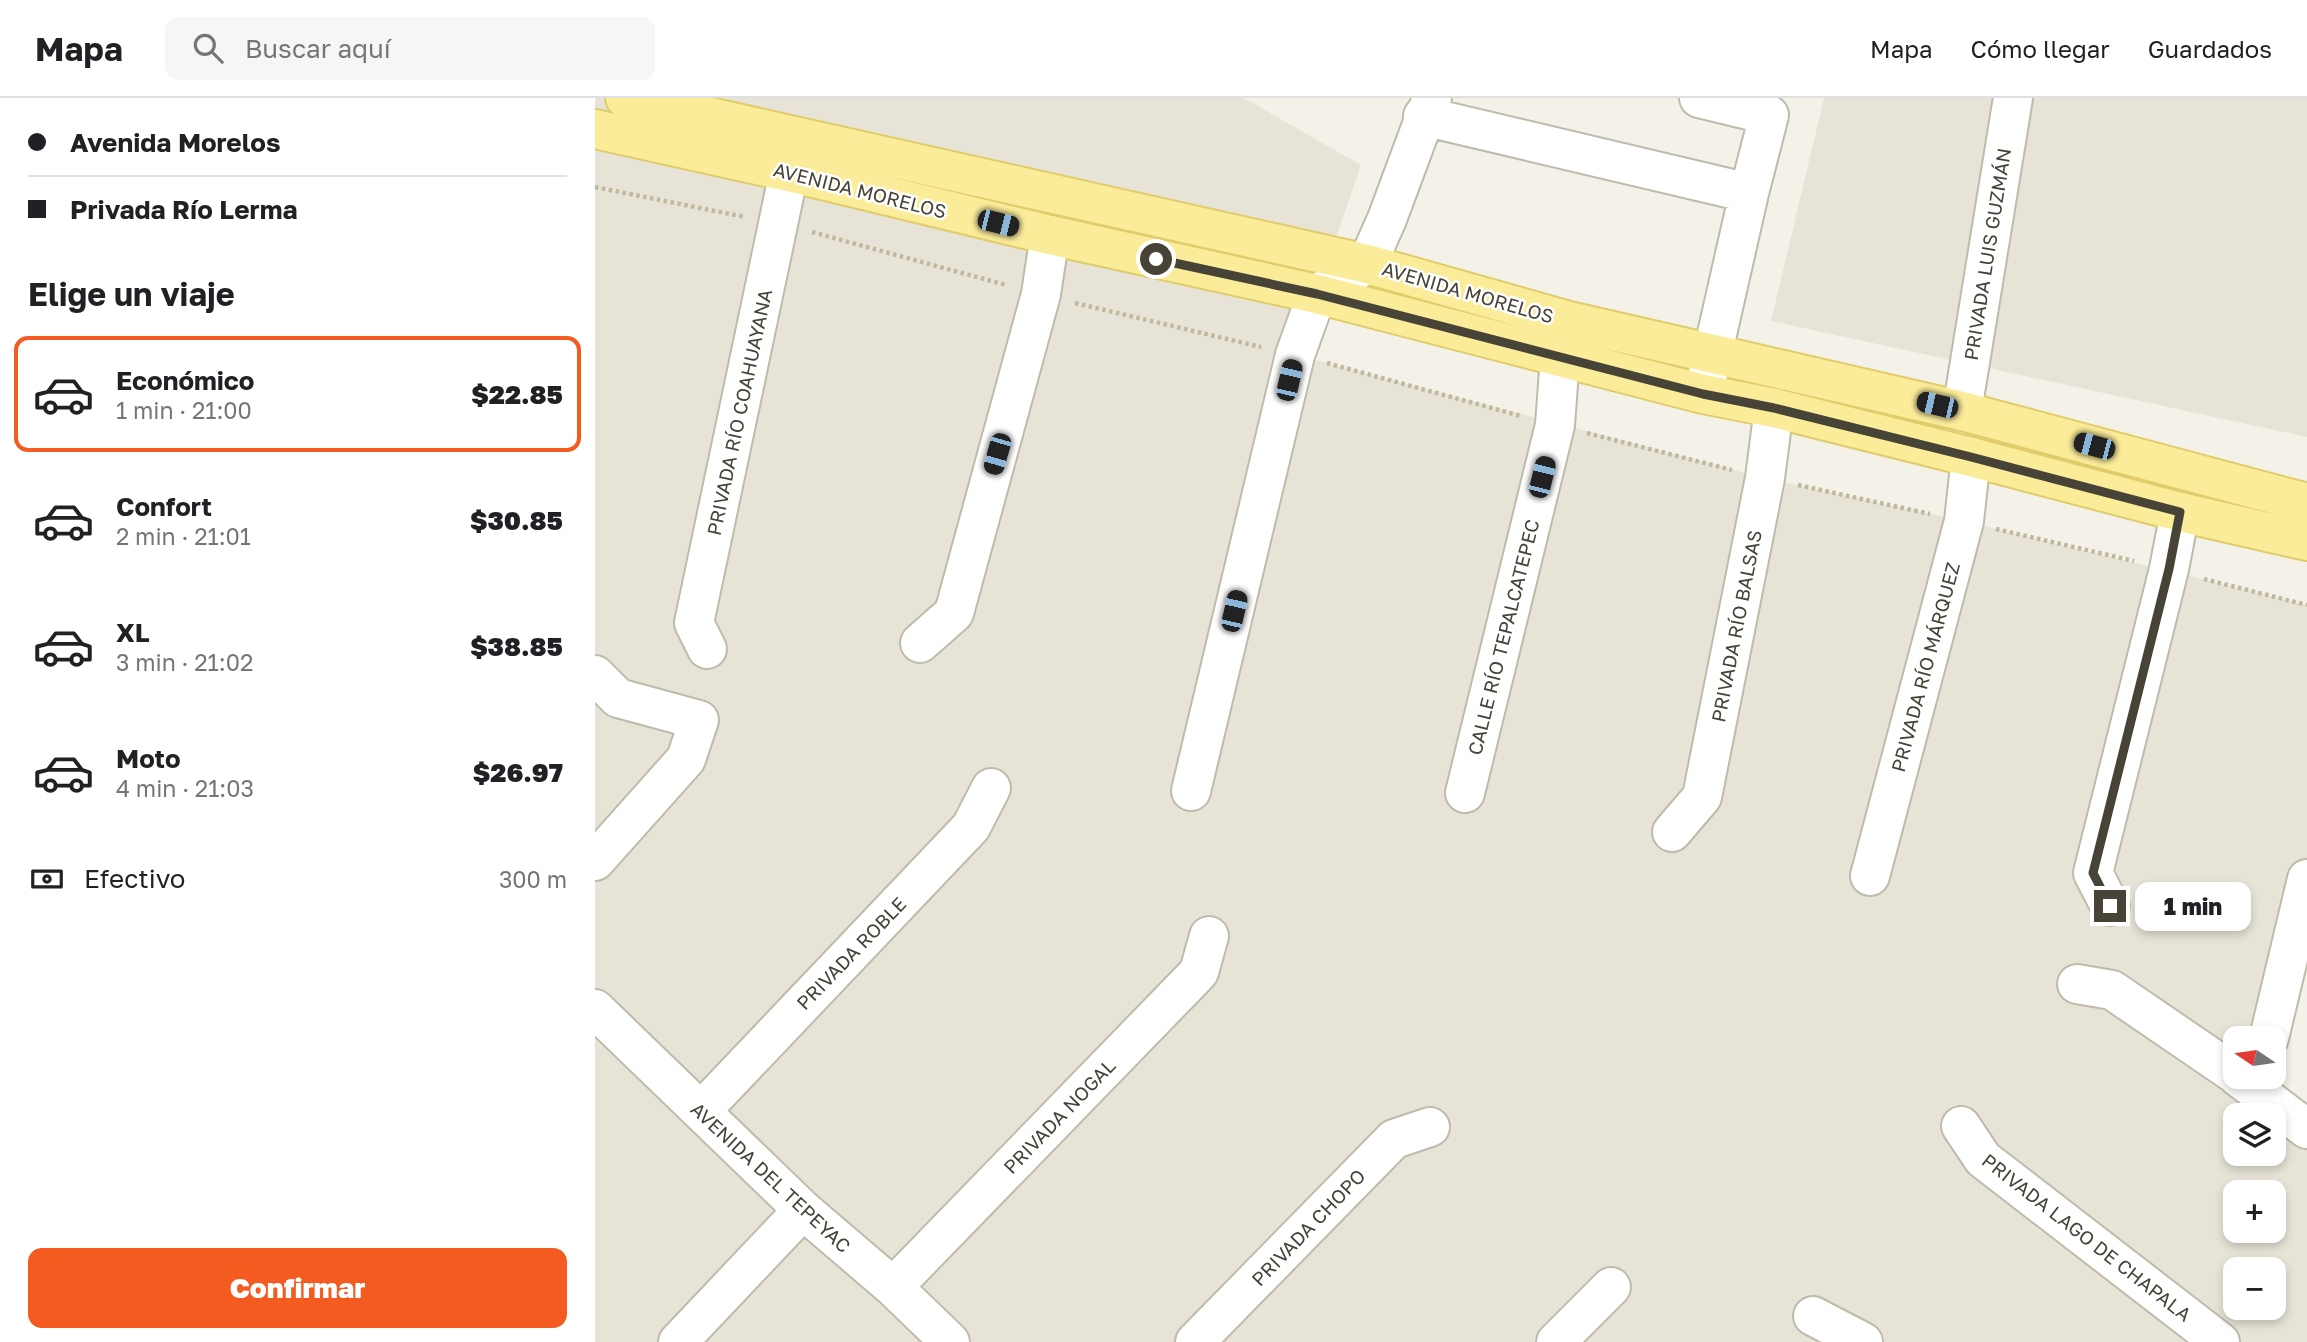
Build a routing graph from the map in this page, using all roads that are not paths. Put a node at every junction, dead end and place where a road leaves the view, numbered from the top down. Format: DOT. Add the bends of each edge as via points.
graph roads {
  1 [pos="625,98"];
  2 [pos="1699,98"];
  3 [pos="2013,98"];
  4 [pos="1427,107"];
  5 [pos="595,129"];
  6 [pos="689,132"];
  7 [pos="789,172"];
  8 [pos="1749,193"];
  9 [pos="1050,235"];
  10 [pos="1367,264"];
  11 [pos="1317,294"];
  12 [pos="1711,355"];
  13 [pos="1560,358"];
  14 [pos="1703,394"];
  15 [pos="1774,408"];
  16 [pos="1962,411"];
  17 [pos="1971,457"];
  18 [pos="2307,503"];
  19 [pos="2180,512"];
  20 [pos="2306,534"];
  21 [pos="920,643"];
  22 [pos="707,649"];
  23 [pos="595,675"];
  24 [pos="991,788"];
  25 [pos="1191,791"];
  26 [pos="1465,793"];
  27 [pos="1672,832"];
  28 [pos="595,861"];
  29 [pos="1870,876"];
  30 [pos="2307,879"];
  31 [pos="2110,906"];
  32 [pos="1209,936"];
  33 [pos="2077,984"];
  34 [pos="595,1009"];
  35 [pos="2272,1026"];
  36 [pos="2223,1063"];
  37 [pos="2259,1089"];
  38 [pos="701,1111"];
  39 [pos="1961,1126"];
  40 [pos="1430,1127"];
  41 [pos="2307,1129"];
  42 [pos="803,1210"];
  43 [pos="893,1287"];
  44 [pos="1611,1287"];
  45 [pos="1813,1316"];
  46 [pos="678,1342"];
  47 [pos="950,1342"];
  48 [pos="1195,1342"];
  49 [pos="1556,1342"];
  50 [pos="1863,1342"];
  51 [pos="2220,1342"];
  1 -- 6 [label="main road, AVENIDA MORELOS"];
  2 -- 8 [label="street" via="1769,115"];
  3 -- 16 [label="street, PRIVADA LUIS GUZMÁN"];
  4 -- 8 [label="street"];
  4 -- 10 [label="street"];
  5 -- 6 [label="main road, AVENIDA MORELOS"];
  6 -- 7 [label="main road, AVENIDA MORELOS"];
  6 -- 10 [label="main road, AVENIDA MORELOS"];
  7 -- 9 [label="main road, AVENIDA MORELOS"];
  7 -- 22 [label="street, PRIVADA RÍO COAHUAYANA" via="694,623"];
  8 -- 12 [label="street"];
  9 -- 11 [label="main road, AVENIDA MORELOS"];
  9 -- 21 [label="street" via="1041,294 954,613"];
  10 -- 11 [label="street"];
  10 -- 12 [label="main road, AVENIDA MORELOS"];
  11 -- 13 [label="main road, AVENIDA MORELOS"];
  11 -- 25 [label="street" via="1295,355"];
  12 -- 14 [label="street"];
  12 -- 16 [label="main road, AVENIDA MORELOS"];
  13 -- 14 [label="main road, AVENIDA MORELOS"];
  13 -- 26 [label="street, CALLE RÍO TEPALCATEPEC" via="1555,425"];
  14 -- 15 [label="main road, AVENIDA MORELOS"];
  15 -- 17 [label="main road, AVENIDA MORELOS"];
  15 -- 27 [label="street, PRIVADA RÍO BALSAS" via="1765,478 1702,797"];
  16 -- 18 [label="main road, AVENIDA MORELOS"];
  17 -- 19 [label="main road, AVENIDA MORELOS"];
  17 -- 29 [label="street, PRIVADA RÍO MÁRQUEZ" via="1964,521"];
  19 -- 20 [label="main road, AVENIDA MORELOS"];
  19 -- 31 [label="street" via="2093,873"];
  23 -- 28 [label="street" via="618,698 698,720 686,758"];
  24 -- 38 [label="street, PRIVADA ROBLE" via="971,827"];
  30 -- 35 [label="street"];
  32 -- 43 [label="street, PRIVADA NOGAL" via="1199,972"];
  33 -- 36 [label="street" via="2112,990"];
  34 -- 38 [label="street, AVENIDA DEL TEPEYAC"];
  37 -- 41 [label="street"];
  38 -- 42 [label="street, AVENIDA DEL TEPEYAC"];
  39 -- 51 [label="street, PRIVADA LAGO DE CHAPALA" via="1983,1159"];
  40 -- 48 [label="street, PRIVADA CHOPO" via="1394,1139"];
  42 -- 43 [label="street, AVENIDA DEL TEPEYAC"];
  42 -- 46 [label="street"];
  43 -- 47 [label="street, AVENIDA DEL TEPEYAC"];
  44 -- 49 [label="street"];
  45 -- 50 [label="street"];
}
